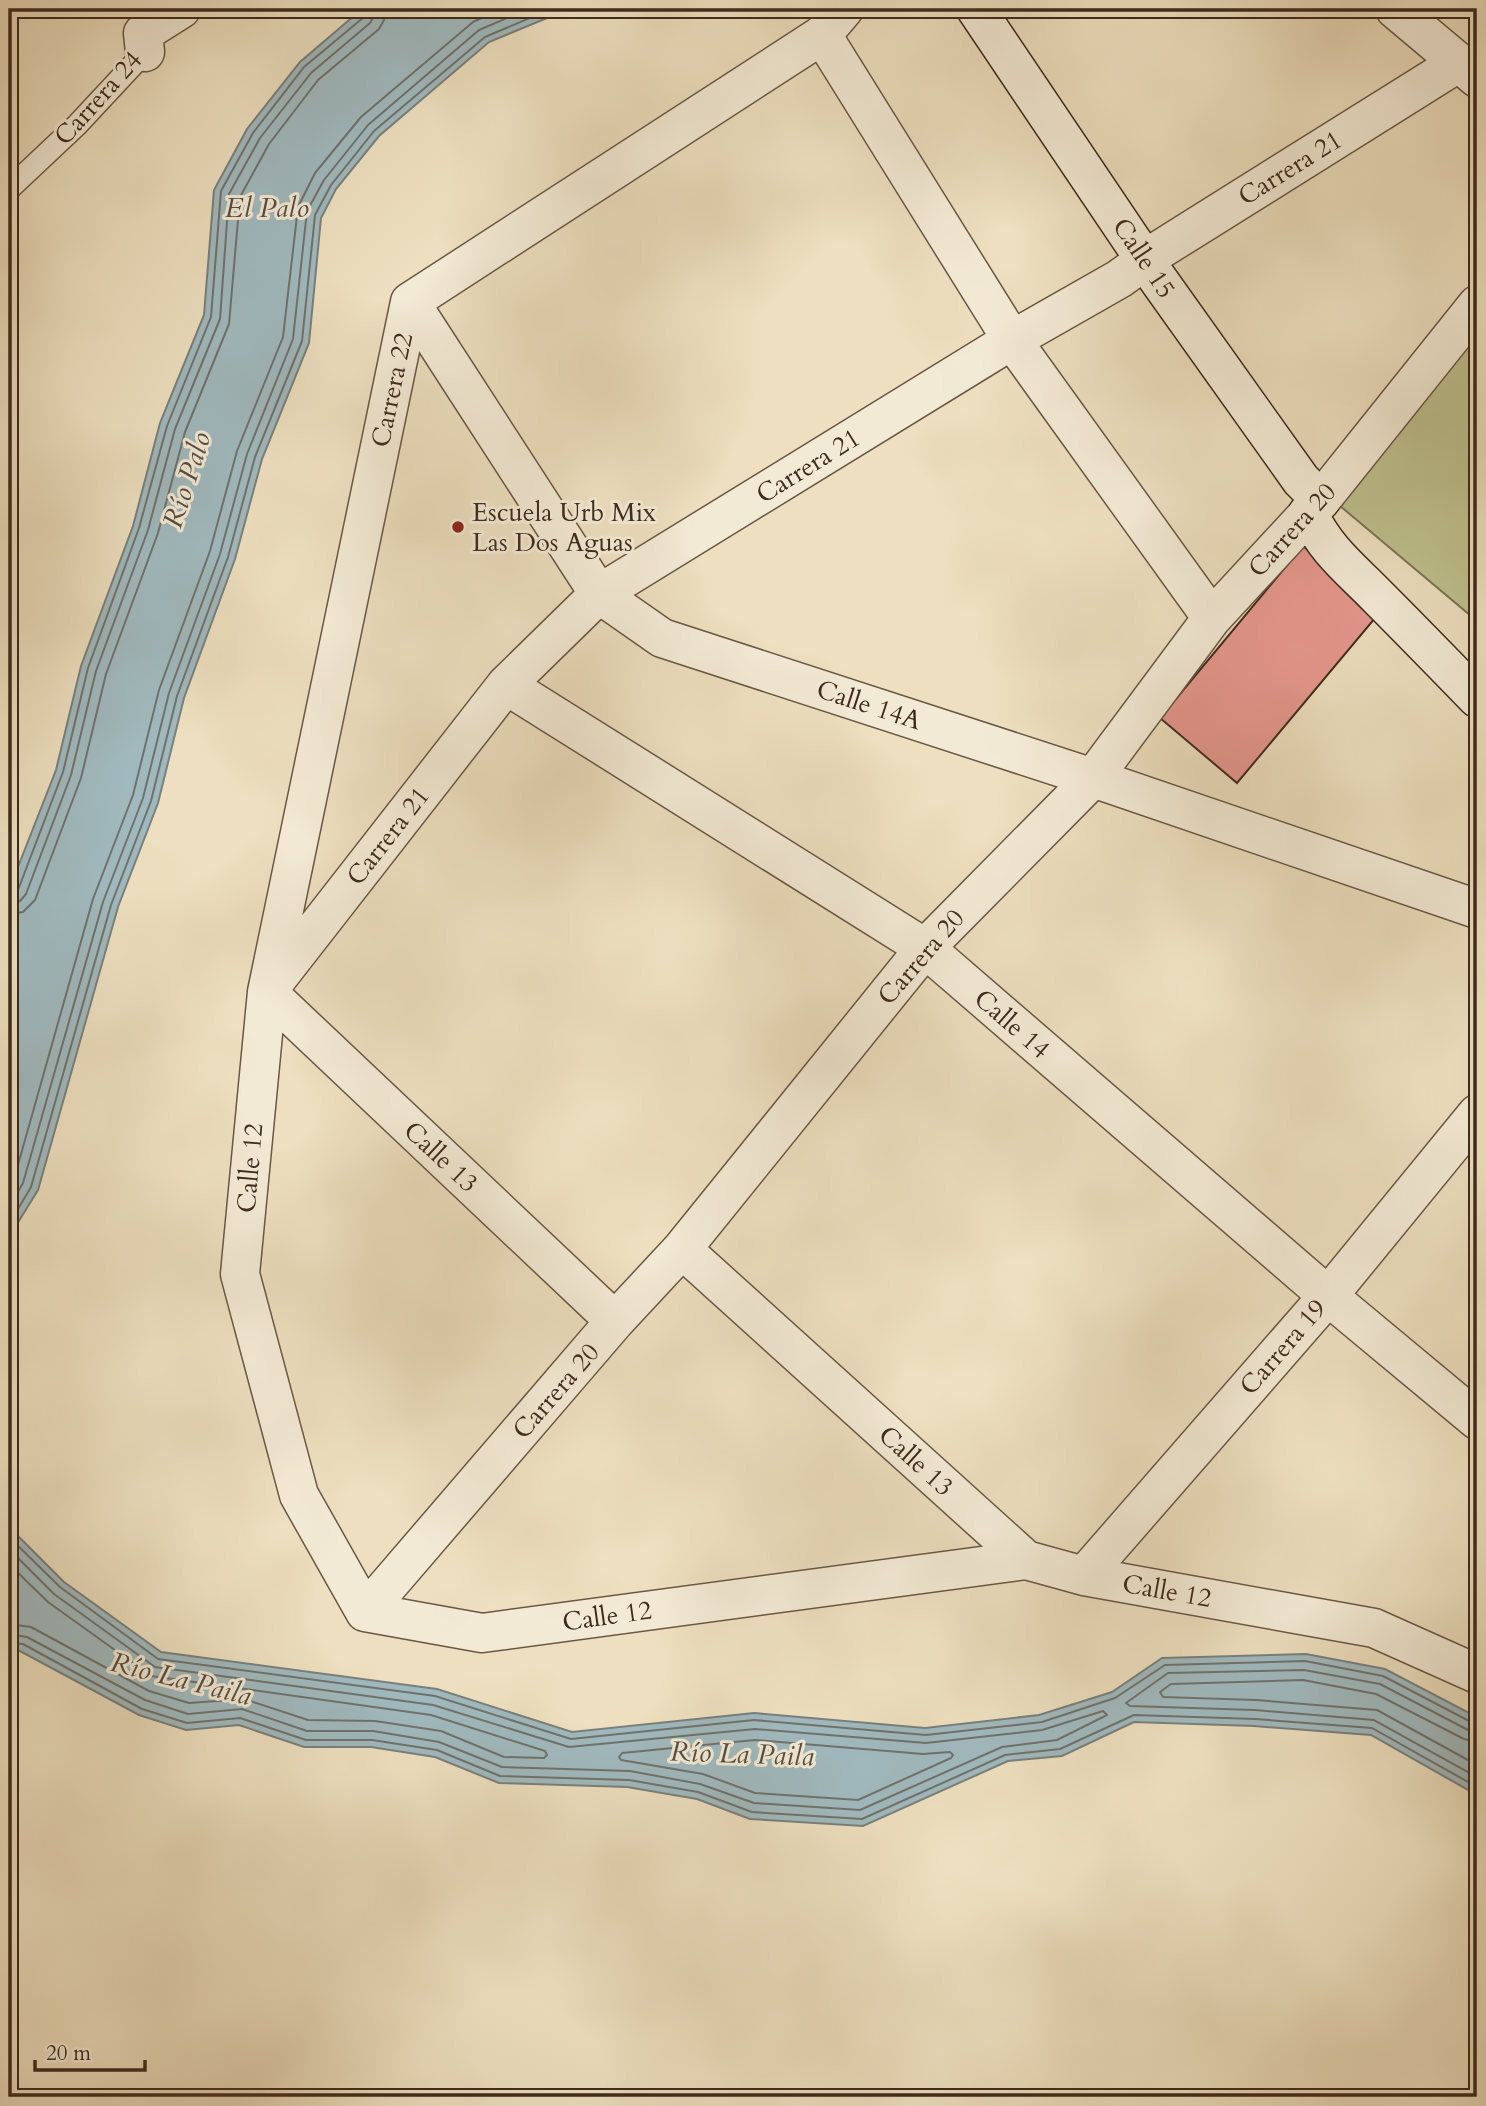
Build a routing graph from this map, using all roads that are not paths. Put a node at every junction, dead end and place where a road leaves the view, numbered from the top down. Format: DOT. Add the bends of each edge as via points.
graph roads {
  1 [pos="129,9"];
  2 [pos="181,9"];
  3 [pos="976,9"];
  4 [pos="1395,9"];
  5 [pos="833,22"];
  6 [pos="145,51"];
  7 [pos="1468,71"];
  8 [pos="9,189"];
  9 [pos="1145,260"];
  10 [pos="410,302"];
  11 [pos="1477,305"];
  12 [pos="1012,340"];
  13 [pos="1314,506"];
  14 [pos="599,594"];
  15 [pos="1212,618"];
  16 [pos="506,685"];
  17 [pos="1477,698"];
  18 [pos="1093,778"];
  19 [pos="1477,909"];
  20 [pos="925,948"];
  21 [pos="267,992"];
  22 [pos="1477,1114"];
  23 [pos="682,1249"];
  24 [pos="1328,1296"];
  25 [pos="615,1321"];
  26 [pos="1477,1420"];
  27 [pos="1026,1560"];
  28 [pos="1084,1576"];
  29 [pos="365,1612"];
  30 [pos="1477,1674"];
  1 -- 6 [label="street"];
  2 -- 6 [label="street, Carrera 24" via="143,33"];
  3 -- 9 [label="street, Calle 15"];
  4 -- 7 [label="street"];
  5 -- 10 [label="street, Carrera 22"];
  5 -- 12 [label="street"];
  6 -- 8 [label="lane, Carrera 24" via="77,125"];
  7 -- 9 [label="street, Carrera 21"];
  9 -- 12 [label="street, Carrera 21"];
  9 -- 13 [label="street, Calle 15" via="1301,480"];
  10 -- 14 [label="street, Calle 14A"];
  10 -- 21 [label="street, Carrera 22"];
  11 -- 13 [label="street, Carrera 20"];
  12 -- 14 [label="street, Carrera 21"];
  12 -- 15 [label="street"];
  13 -- 15 [label="street, Carrera 20"];
  13 -- 17 [label="street, Calle 15" via="1320,537 1335,556"];
  14 -- 16 [label="street, Carrera 21"];
  14 -- 18 [label="street, Calle 14A" via="662,638"];
  15 -- 18 [label="street, Carrera 20"];
  16 -- 20 [label="street, Calle 14"];
  16 -- 21 [label="street, Carrera 21"];
  18 -- 19 [label="street, Calle 14A"];
  18 -- 20 [label="street, Carrera 20"];
  20 -- 23 [label="street, Carrera 20"];
  20 -- 24 [label="street, Calle 14"];
  21 -- 25 [label="street, Calle 13"];
  21 -- 29 [label="street, Calle 12" via="240,1274 299,1495"];
  22 -- 24 [label="street, Carrera 19"];
  23 -- 25 [label="street, Carrera 20"];
  23 -- 27 [label="street, Calle 13"];
  24 -- 26 [label="street, Calle 14"];
  24 -- 28 [label="street, Carrera 19"];
  25 -- 29 [label="street, Carrera 20"];
  27 -- 28 [label="street, Calle 12"];
  27 -- 29 [label="street, Calle 12" via="482,1633"];
  28 -- 30 [label="street, Calle 12" via="1374,1628"];
}
